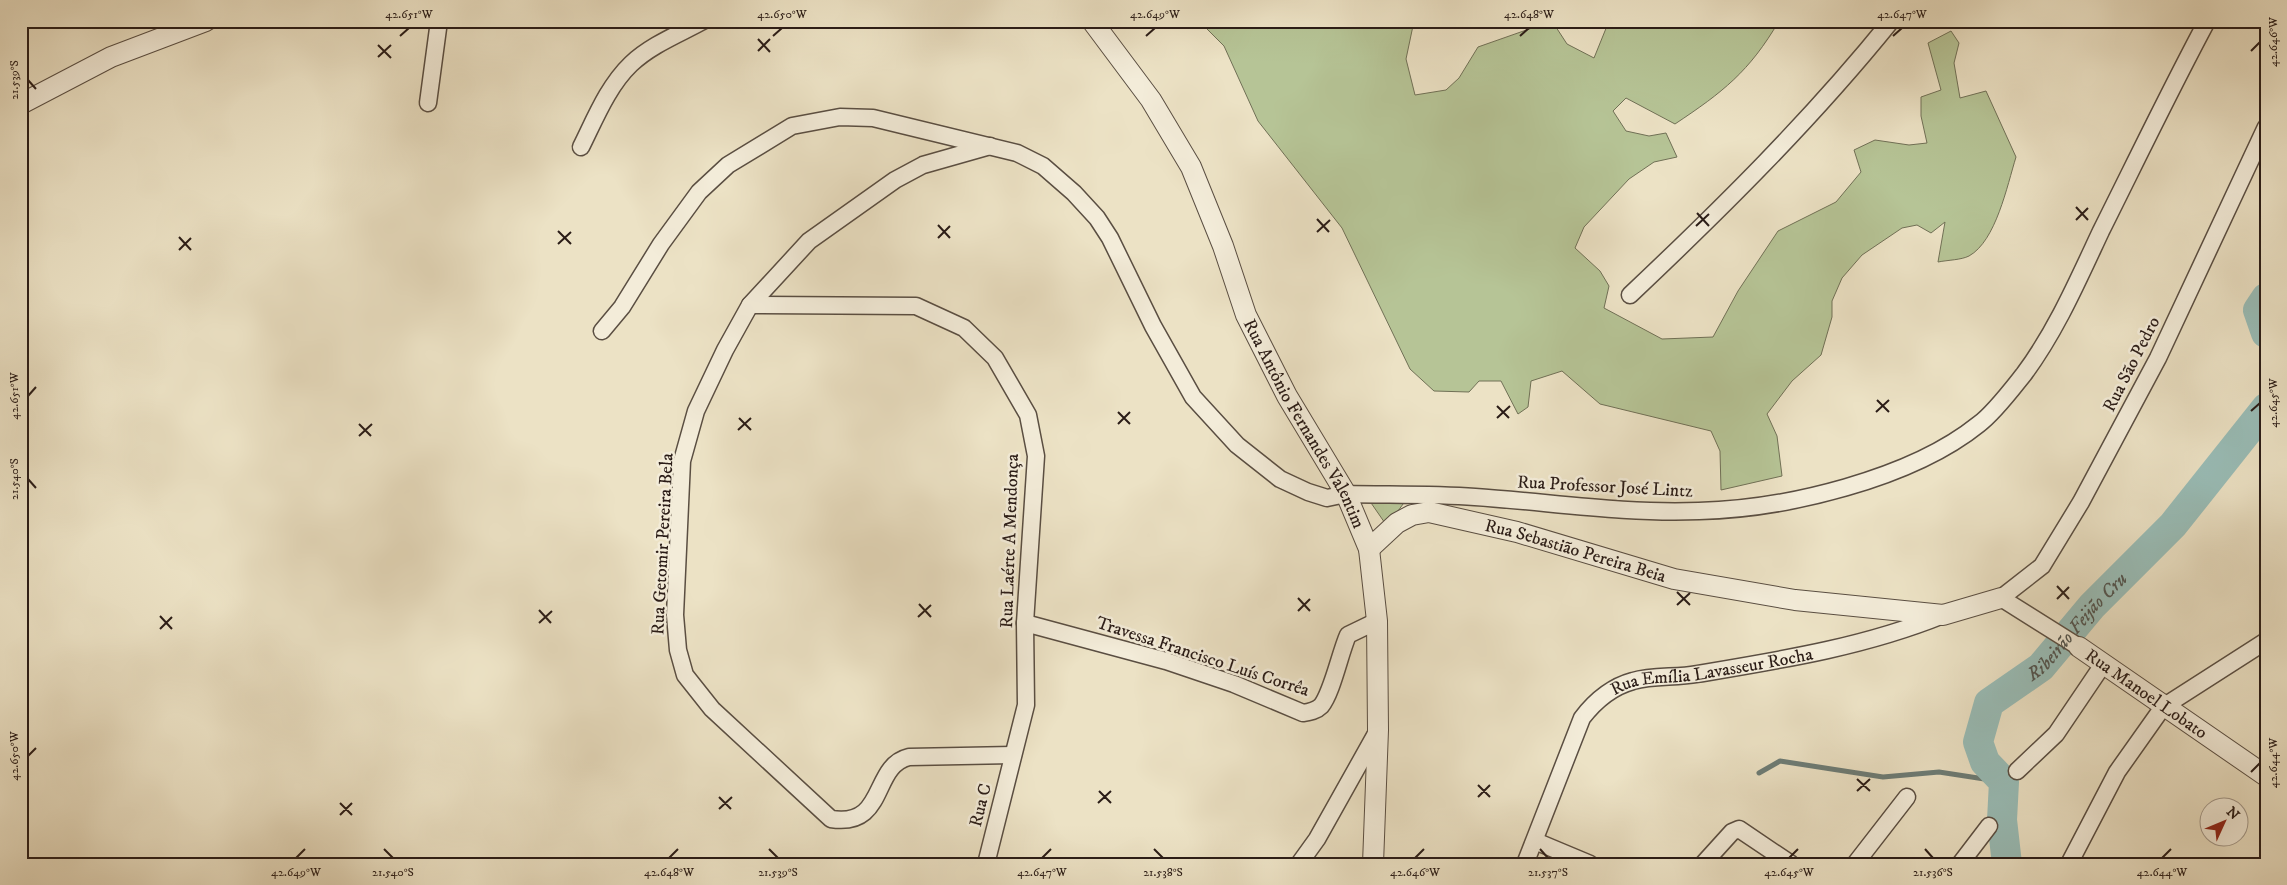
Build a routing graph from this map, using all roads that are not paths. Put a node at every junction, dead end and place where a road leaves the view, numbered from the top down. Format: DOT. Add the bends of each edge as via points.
graph roads {
  1 [pos="206,21"];
  2 [pos="439,21"];
  3 [pos="704,21"];
  4 [pos="1092,21"];
  5 [pos="1891,21"];
  6 [pos="2207,21"];
  7 [pos="428,103"];
  8 [pos="21,104"];
  9 [pos="2266,127"];
  10 [pos="992,146"];
  11 [pos="582,147"];
  12 [pos="1630,295"];
  13 [pos="750,305"];
  14 [pos="602,331"];
  15 [pos="1346,494"];
  16 [pos="1369,549"];
  17 [pos="2001,598"];
  18 [pos="1943,615"];
  19 [pos="1377,621"];
  20 [pos="1025,623"];
  21 [pos="2266,641"];
  22 [pos="2079,647"];
  23 [pos="2104,663"];
  24 [pos="2163,708"];
  25 [pos="1378,730"];
  26 [pos="1013,755"];
  27 [pos="2017,771"];
  28 [pos="2266,776"];
  29 [pos="1907,796"];
  30 [pos="1989,826"];
  31 [pos="1534,841"];
  32 [pos="986,864"];
  33 [pos="1299,864"];
  34 [pos="1373,864"];
  35 [pos="1525,864"];
  36 [pos="1590,864"];
  37 [pos="1703,864"];
  38 [pos="1791,864"];
  39 [pos="1855,864"];
  40 [pos="1960,864"];
  41 [pos="2069,864"];
  1 -- 8 [label="street" via="111,57"];
  2 -- 7 [label="street"];
  3 -- 11 [label="street" via="653,47 630,65 608,94"];
  4 -- 15 [label="street, Rua Antônio Fernandes Valentim" via="1151,100 1191,167 1246,315 1287,396"];
  5 -- 12 [label="street" via="1843,80 1734,196"];
  6 -- 15 [label="street, Rua Professor José Lintz" via="2052,331 2024,374 1980,424 1936,452 1866,481 1794,499 1701,512 1584,508 1475,497"];
  9 -- 17 [label="street, Rua São Pedro" via="2158,358 2082,502 2042,566"];
  10 -- 13 [label="street, Rua Getomir Pereira Bela" via="923,165 895,180 810,241"];
  10 -- 14 [label="street, Rua Professor José Lintz" via="873,118 840,117 792,126 728,165 699,192 661,244 622,307"];
  10 -- 15 [label="street, Rua Professor José Lintz" via="1017,153 1043,166 1097,218 1193,397 1237,445 1280,479 1308,492 1327,498"];
  13 -- 20 [label="street, Rua Laérte A Mendonça" via="916,306 964,328 995,358 1028,415 1036,456"];
  13 -- 26 [label="street, Rua Getomir Pereira Bela" via="724,350 696,411 682,462 676,615 678,650 686,675 712,709 831,819 846,821 859,817 872,803 899,759"];
  15 -- 16 [label="street, Rua Antônio Fernandes Valentim"];
  16 -- 18 [label="street, Rua Sebastião Pereira Beia" via="1397,522 1429,512 1517,532 1674,579 1795,600"];
  16 -- 19 [label="street, Rua Antônio Fernandes Valentim"];
  17 -- 18 [label="street, Rua Emília Lavasseur Rocha"];
  17 -- 22 [label="street, Rua Manoel Lobato"];
  18 -- 31 [label="street, Rua Emília Lavasseur Rocha" via="1826,652 1693,675 1633,680 1615,688 1594,702 1582,718"];
  19 -- 20 [label="street, Travessa Francisco Luís Corrêa" via="1348,635 1327,698 1320,707 1303,713 1192,670"];
  19 -- 25 [label="street, Rua Antônio Fernandes Valentim"];
  20 -- 26 [label="street, Rua Laérte A Mendonça" via="1026,705"];
  21 -- 24 [label="street"];
  22 -- 23 [label="street, Rua Manoel Lobato"];
  23 -- 24 [label="street, Rua Manoel Lobato"];
  23 -- 27 [label="street" via="2056,734"];
  24 -- 28 [label="street, Rua Manoel Lobato"];
  24 -- 41 [label="street" via="2117,772"];
  25 -- 33 [label="street" via="1317,839"];
  25 -- 34 [label="street, Rua Antônio Fernandes Valentim"];
  26 -- 32 [label="street, Rua C"];
  29 -- 39 [label="street"];
  30 -- 40 [label="street"];
  31 -- 35 [label="street, Rua Emília Lavasseur Rocha"];
  31 -- 36 [label="street"];
  37 -- 38 [label="street" via="1732,832 1739,829"];
}
